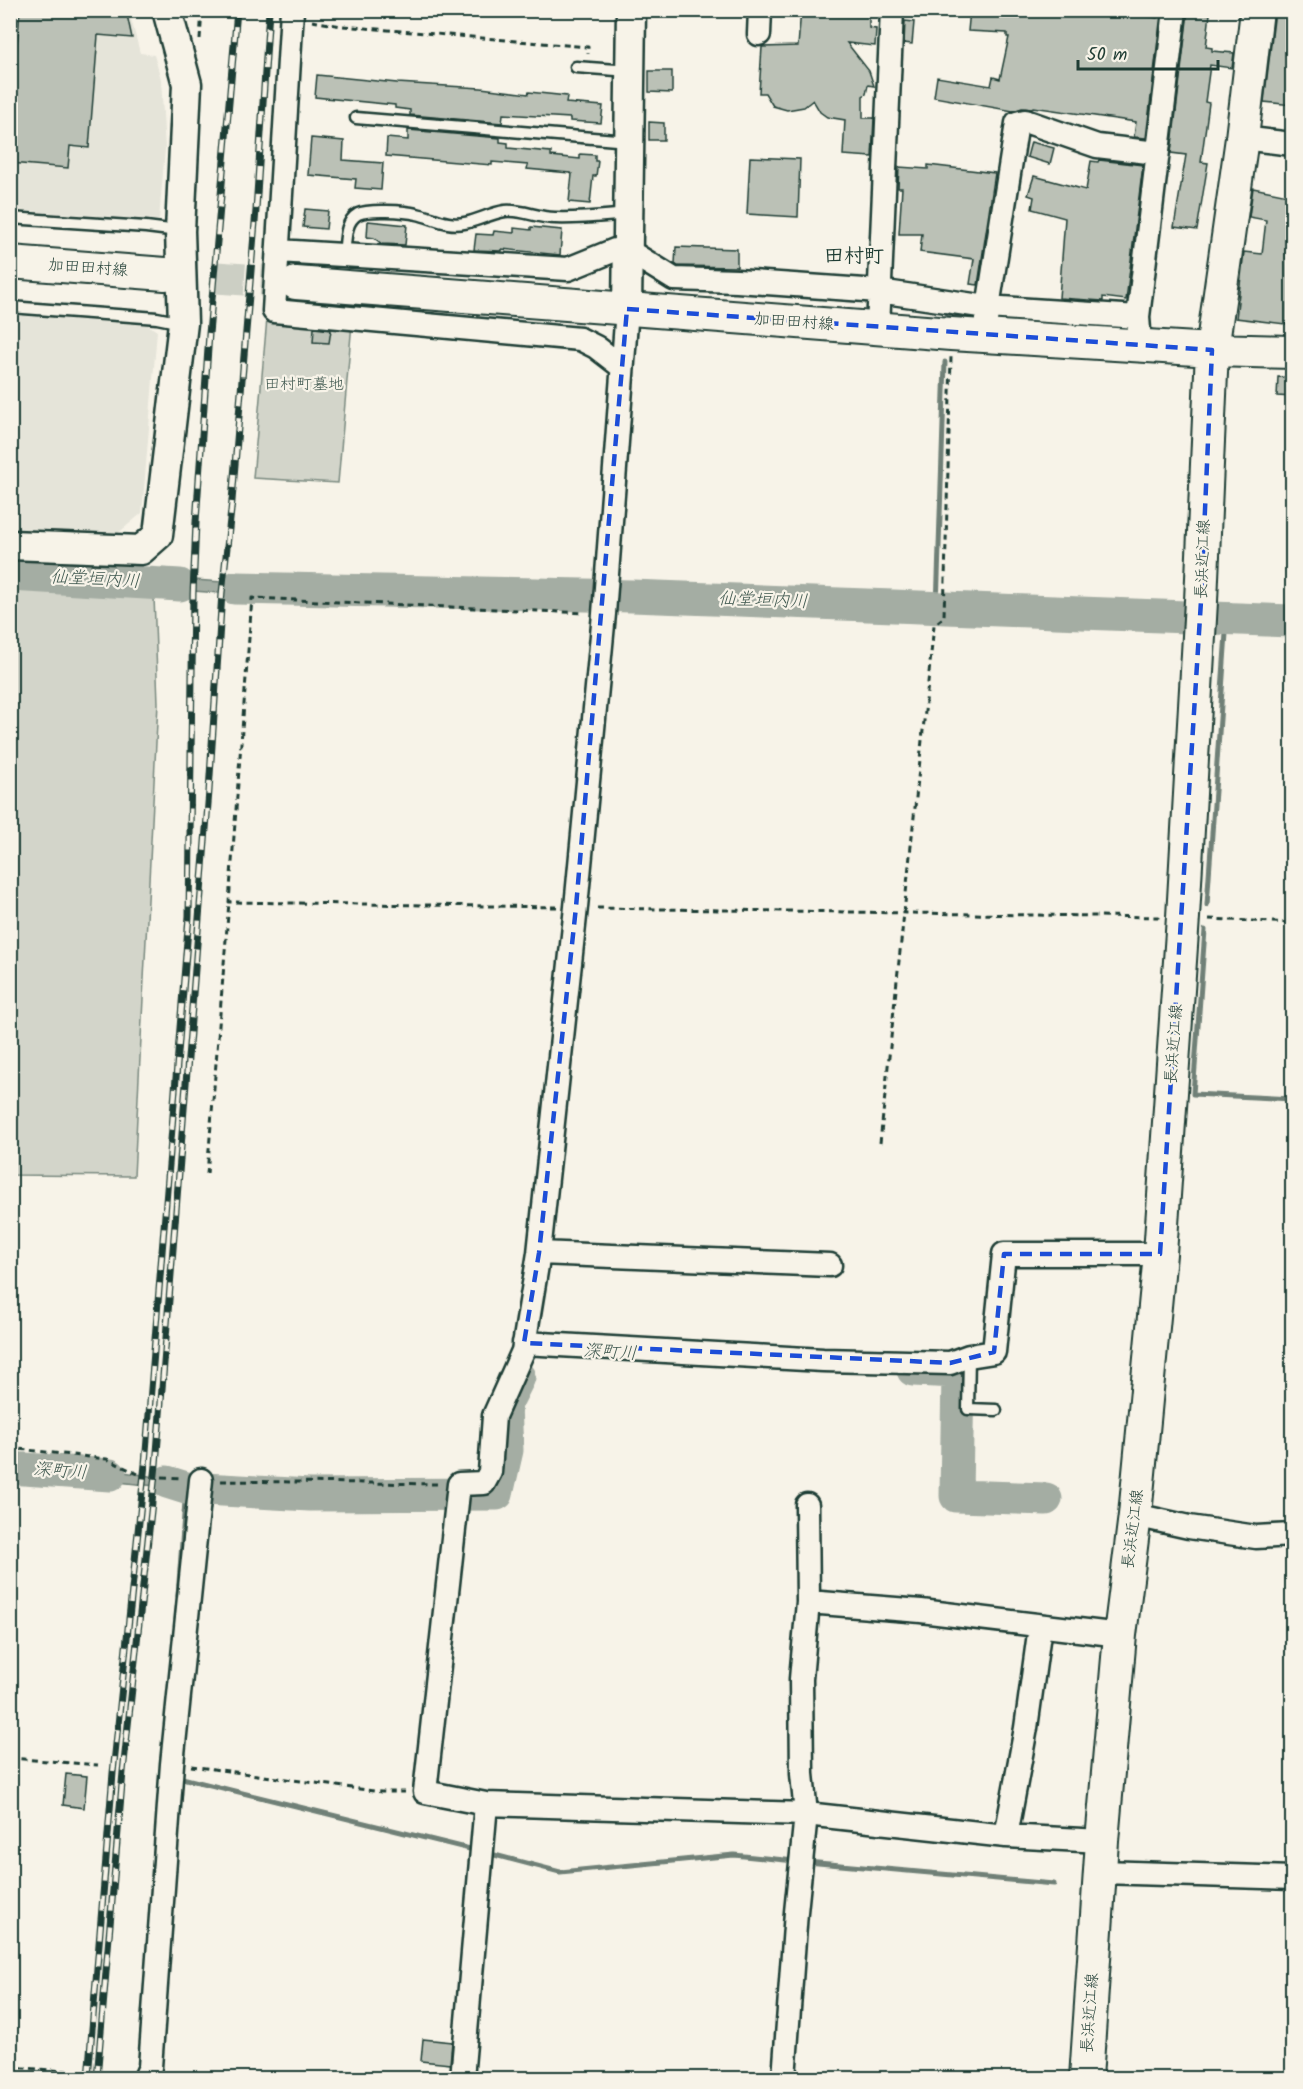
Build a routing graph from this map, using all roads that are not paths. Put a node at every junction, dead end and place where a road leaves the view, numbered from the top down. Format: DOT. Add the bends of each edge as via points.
graph roads {
  1 [pos="167,10"];
  2 [pos="631,10"];
  3 [pos="760,10"];
  4 [pos="892,10"];
  5 [pos="1175,10"];
  6 [pos="1257,10"];
  7 [pos="299,16"];
  8 [pos="759,34"];
  9 [pos="576,67"];
  10 [pos="630,71"];
  11 [pos="357,118"];
  12 [pos="1242,138"];
  13 [pos="630,141"];
  14 [pos="1293,144"];
  15 [pos="1157,153"];
  16 [pos="629,214"];
  17 [pos="10,218"];
  18 [pos="180,231"];
  19 [pos="278,251"];
  20 [pos="629,251"];
  21 [pos="344,256"];
  22 [pos="10,262"];
  23 [pos="165,274"];
  24 [pos="296,283"];
  25 [pos="879,291"];
  26 [pos="10,307"];
  27 [pos="627,309"];
  28 [pos="985,321"];
  29 [pos="183,323"];
  30 [pos="878,328"];
  31 [pos="1138,329"];
  32 [pos="1212,350"];
  33 [pos="1293,352"];
  34 [pos="622,367"];
  35 [pos="10,545"];
  36 [pos="539,1253"];
  37 [pos="1160,1254"];
  38 [pos="830,1265"];
  39 [pos="524,1343"];
  40 [pos="969,1356"];
  41 [pos="996,1410"];
  42 [pos="201,1480"];
  43 [pos="807,1505"];
  44 [pos="1135,1515"];
  45 [pos="1293,1536"];
  46 [pos="808,1602"];
  47 [pos="1040,1626"];
  48 [pos="1120,1635"];
  49 [pos="486,1804"];
  50 [pos="806,1814"];
  51 [pos="1006,1836"];
  52 [pos="1102,1841"];
  53 [pos="1101,1872"];
  54 [pos="1293,1878"];
  55 [pos="145,2079"];
  56 [pos="462,2079"];
  57 [pos="784,2079"];
  58 [pos="1086,2079"];
  1 -- 18 [label="street" via="187,84"];
  2 -- 10 [label="street"];
  3 -- 8 [label="street"];
  4 -- 25 [label="street"];
  5 -- 15 [label="street"];
  6 -- 12 [label="main road, 長浜近江線"];
  7 -- 19 [label="street"];
  9 -- 10 [label="lane"];
  10 -- 13 [label="street"];
  11 -- 13 [label="lane"];
  12 -- 14 [label="street"];
  12 -- 32 [label="main road, 長浜近江線"];
  13 -- 16 [label="street"];
  15 -- 28 [label="street" via="1097,146 1024,121 1017,123"];
  15 -- 31 [label="street"];
  16 -- 20 [label="street"];
  16 -- 21 [label="lane" via="556,219 504,211 458,224 414,213 366,211 350,221"];
  17 -- 18 [label="lane"];
  18 -- 29 [label="street"];
  19 -- 21 [label="street"];
  19 -- 34 [label="street" via="274,311 580,339"];
  20 -- 21 [label="street" via="615,250 568,269"];
  20 -- 25 [label="street" via="674,279"];
  20 -- 27 [label="street"];
  22 -- 23 [label="main road, 加田田村線"];
  24 -- 27 [label="main road, 加田田村線"];
  25 -- 28 [label="street"];
  25 -- 30 [label="street"];
  26 -- 29 [label="lane"];
  27 -- 30 [label="main road, 加田田村線"];
  27 -- 34 [label="street"];
  28 -- 30 [label="main road, 加田田村線" via="951,334"];
  28 -- 31 [label="main road, 加田田村線"];
  29 -- 35 [label="street" via="158,535 141,550"];
  31 -- 32 [label="main road, 加田田村線"];
  32 -- 33 [label="main road, 加田田村線"];
  32 -- 37 [label="main road, 長浜近江線" via="1201,615"];
  34 -- 36 [label="street" via="604,611"];
  36 -- 38 [label="street"];
  36 -- 39 [label="street"];
  37 -- 40 [label="street" via="1004,1254 994,1352"];
  37 -- 44 [label="main road, 長浜近江線"];
  39 -- 40 [label="street" via="823,1360 950,1363"];
  39 -- 49 [label="street" via="494,1416 490,1472 484,1483 459,1484 425,1792"];
  40 -- 41 [label="lane" via="968,1409"];
  42 -- 55 [label="street" via="172,1764 150,2067"];
  43 -- 46 [label="street"];
  44 -- 45 [label="street" via="1256,1537"];
  44 -- 48 [label="main road, 長浜近江線"];
  46 -- 47 [label="street"];
  46 -- 50 [label="street" via="801,1678"];
  47 -- 48 [label="street"];
  47 -- 51 [label="street"];
  48 -- 52 [label="main road, 長浜近江線"];
  49 -- 50 [label="street"];
  49 -- 56 [label="street"];
  50 -- 51 [label="street"];
  50 -- 57 [label="street"];
  51 -- 52 [label="street"];
  52 -- 53 [label="main road, 長浜近江線"];
  53 -- 54 [label="street"];
  53 -- 58 [label="main road, 長浜近江線"];
}
